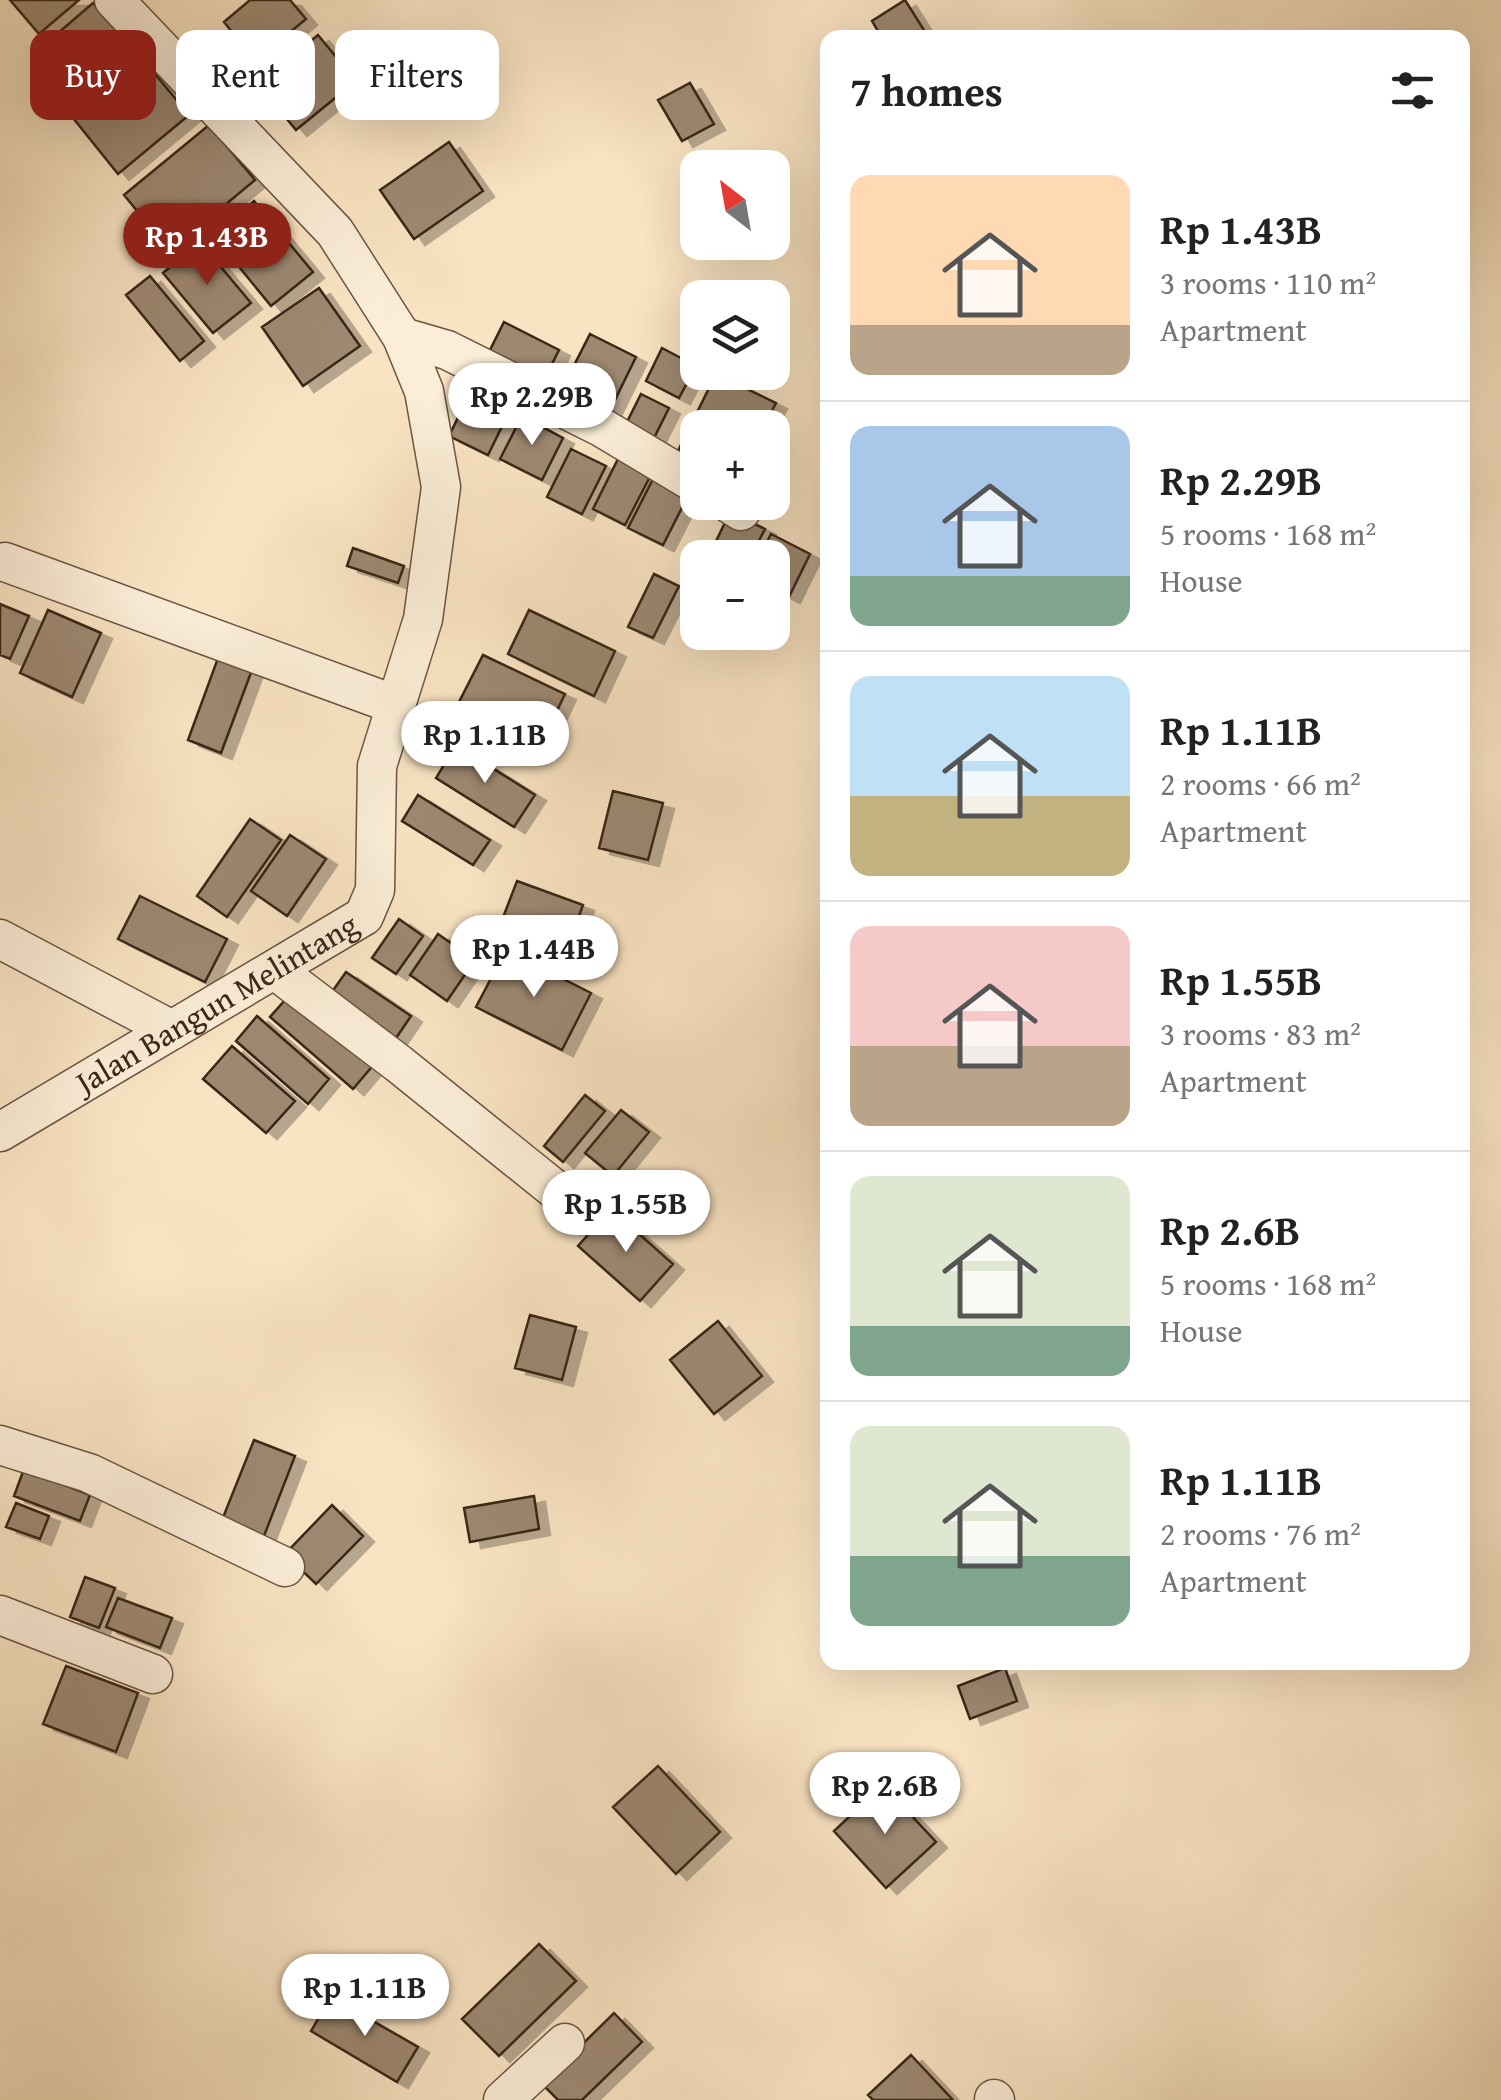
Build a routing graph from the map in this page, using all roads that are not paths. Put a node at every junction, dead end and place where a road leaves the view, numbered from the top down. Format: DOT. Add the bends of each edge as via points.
graph roads {
  1 [pos="114,0"];
  2 [pos="402,337"];
  3 [pos="680,473"];
  4 [pos="5,562"];
  5 [pos="396,705"];
  6 [pos="0,939"];
  7 [pos="275,970"];
  8 [pos="172,1030"];
  9 [pos="0,1132"];
  10 [pos="568,1200"];
  11 [pos="0,1445"];
  12 [pos="285,1567"];
  13 [pos="0,1615"];
  14 [pos="153,1674"];
  15 [pos="566,2044"];
  16 [pos="503,2100"];
  1 -- 2 [label="street, Jalan Bangun Melintang" via="335,232"];
  2 -- 3 [label="street" via="447,350"];
  2 -- 5 [label="street, Jalan Bangun Melintang" via="424,392 441,488 424,619"];
  4 -- 5 [label="street"];
  5 -- 7 [label="street, Jalan Bangun Melintang" via="377,766 376,890 364,916"];
  6 -- 8 [label="street"];
  7 -- 8 [label="street, Jalan Bangun Melintang"];
  7 -- 10 [label="street"];
  8 -- 9 [label="street, Jalan Bangun Melintang"];
  11 -- 12 [label="street" via="89,1473"];
  13 -- 14 [label="street"];
  15 -- 16 [label="street"];
}
